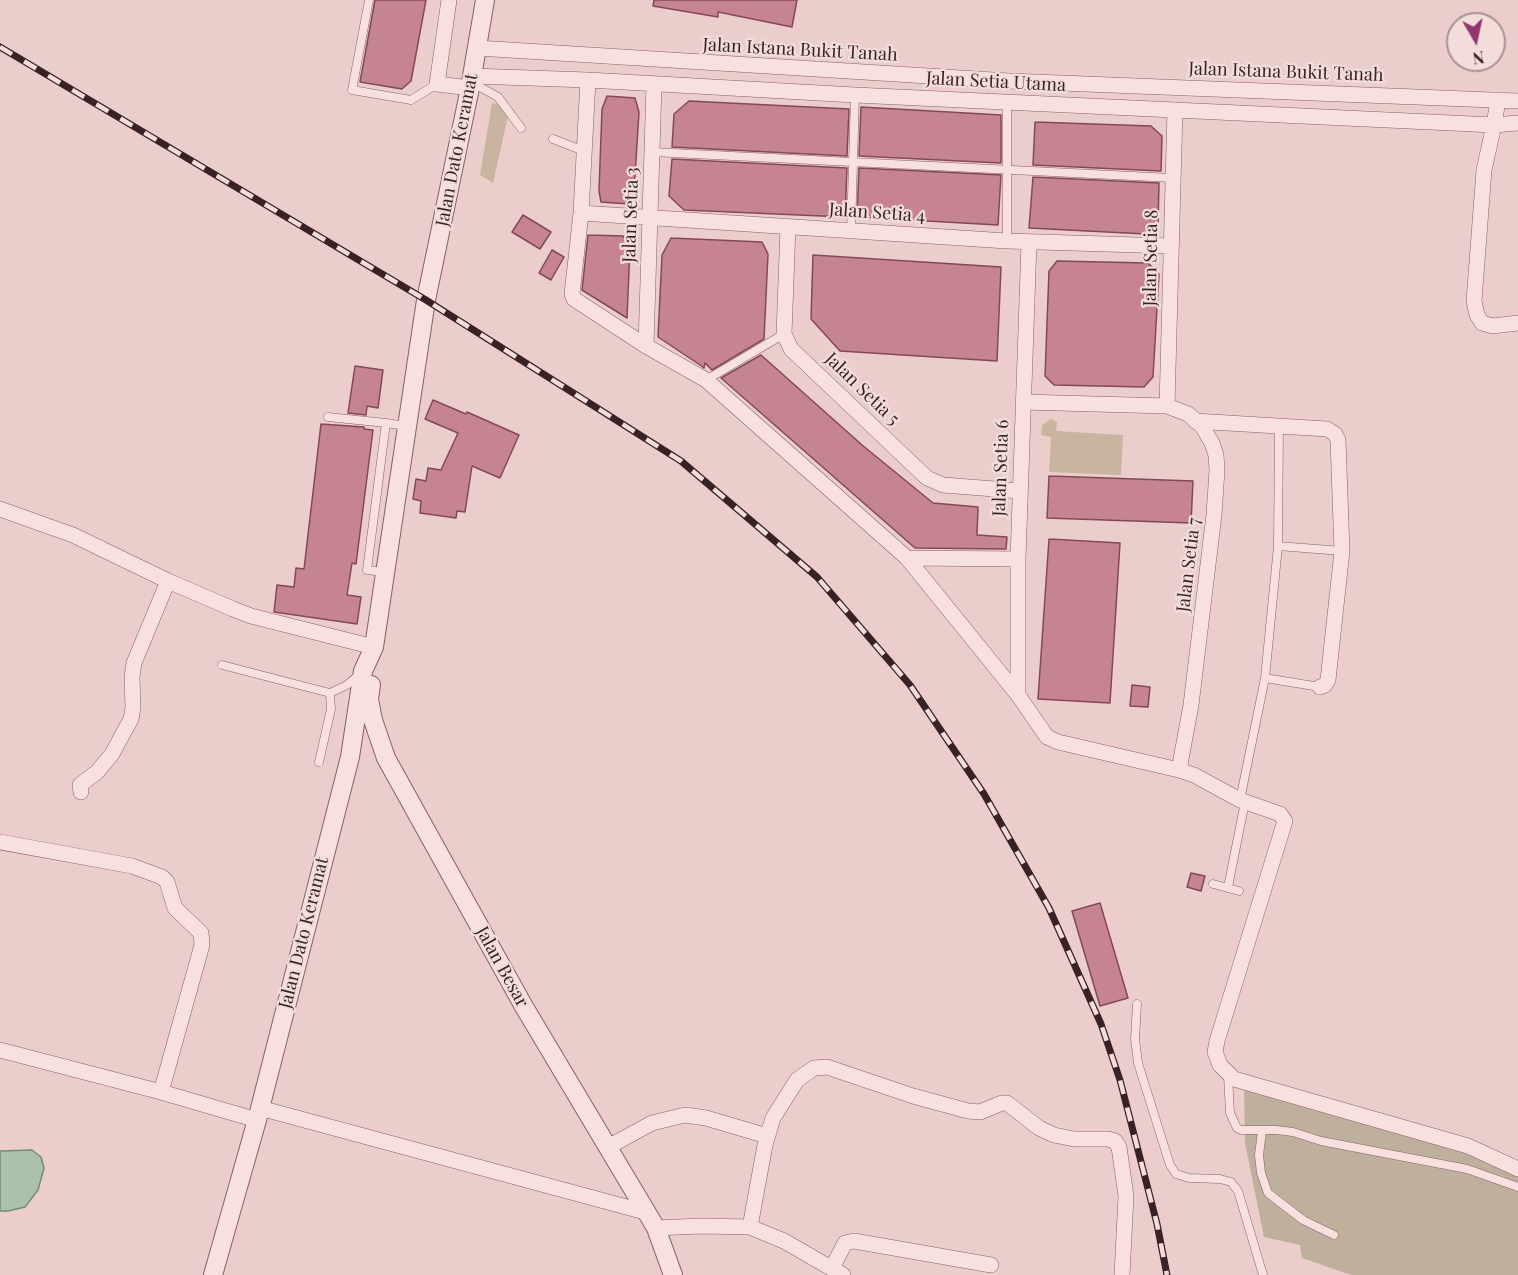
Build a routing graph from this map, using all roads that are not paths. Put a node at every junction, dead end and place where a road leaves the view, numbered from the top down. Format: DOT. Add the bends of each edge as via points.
graph roads {
  1 [pos="369,0"];
  2 [pos="449,0"];
  3 [pos="485,0"];
  4 [pos="477,48"];
  5 [pos="588,80"];
  6 [pos="471,82"];
  7 [pos="437,84"];
  8 [pos="654,85"];
  9 [pos="855,95"];
  10 [pos="1498,100"];
  11 [pos="1518,100"];
  12 [pos="1007,102"];
  13 [pos="1175,110"];
  14 [pos="1518,123"];
  15 [pos="1494,125"];
  16 [pos="521,128"];
  17 [pos="553,139"];
  18 [pos="585,152"];
  19 [pos="652,152"];
  20 [pos="853,163"];
  21 [pos="1006,170"];
  22 [pos="1172,178"];
  23 [pos="581,213"];
  24 [pos="650,218"];
  25 [pos="788,227"];
  26 [pos="851,231"];
  27 [pos="1006,241"];
  28 [pos="1029,242"];
  29 [pos="1171,246"];
  30 [pos="1518,323"];
  31 [pos="784,334"];
  32 [pos="646,346"];
  33 [pos="706,380"];
  34 [pos="1023,402"];
  35 [pos="1167,406"];
  36 [pos="328,417"];
  37 [pos="1196,420"];
  38 [pos="386,423"];
  39 [pos="406,426"];
  40 [pos="1279,426"];
  41 [pos="1020,491"];
  42 [pos="0,509"];
  43 [pos="1278,546"];
  44 [pos="1342,551"];
  45 [pos="907,558"];
  46 [pos="1018,559"];
  47 [pos="386,572"];
  48 [pos="168,582"];
  49 [pos="374,647"];
  50 [pos="222,665"];
  51 [pos="363,671"];
  52 [pos="1265,678"];
  53 [pos="1320,687"];
  54 [pos="330,693"];
  55 [pos="1018,695"];
  56 [pos="350,757"];
  57 [pos="386,758"];
  58 [pos="319,762"];
  59 [pos="1179,770"];
  60 [pos="81,792"];
  61 [pos="1242,801"];
  62 [pos="0,842"];
  63 [pos="1213,884"];
  64 [pos="1228,888"];
  65 [pos="1239,891"];
  66 [pos="1137,1004"];
  67 [pos="0,1050"];
  68 [pos="1228,1074"];
  69 [pos="161,1092"];
  70 [pos="259,1114"];
  71 [pos="1262,1131"];
  72 [pos="767,1136"];
  73 [pos="608,1147"];
  74 [pos="1518,1169"];
  75 [pos="1518,1187"];
  76 [pos="645,1212"];
  77 [pos="750,1227"];
  78 [pos="656,1228"];
  79 [pos="1334,1235"];
  80 [pos="991,1266"];
  81 [pos="837,1272"];
  82 [pos="213,1275"];
  83 [pos="674,1275"];
  84 [pos="1122,1275"];
  85 [pos="1263,1275"];
  1 -- 7 [label="lane" via="352,90 411,99"];
  2 -- 7 [label="street"];
  3 -- 4 [label="street, Jalan Dato Keramat"];
  4 -- 6 [label="street, Jalan Dato Keramat"];
  4 -- 10 [label="street, Jalan Istana Bukit Tanah" via="1010,81"];
  5 -- 6 [label="street, Jalan Setia Utama"];
  5 -- 8 [label="street, Jalan Setia Utama"];
  5 -- 18 [label="street"];
  6 -- 7 [label="street, Jalan Setia Utama"];
  6 -- 16 [label="lane" via="498,97"];
  6 -- 39 [label="street, Jalan Dato Keramat" via="426,300"];
  8 -- 9 [label="street, Jalan Setia Utama"];
  8 -- 19 [label="street, Jalan Setia 3"];
  9 -- 12 [label="street, Jalan Setia Utama"];
  9 -- 20 [label="lane"];
  10 -- 11 [label="street, Jalan Istana Bukit Tanah"];
  10 -- 15 [label="street"];
  12 -- 13 [label="street, Jalan Setia Utama"];
  12 -- 21 [label="lane"];
  13 -- 15 [label="street, Jalan Setia Utama"];
  13 -- 22 [label="street, Jalan Setia 8"];
  14 -- 15 [label="street, Jalan Setia Utama"];
  15 -- 30 [label="street" via="1484,170 1474,301 1482,323"];
  17 -- 18 [label="lane"];
  18 -- 23 [label="street"];
  19 -- 20 [label="lane"];
  19 -- 24 [label="street, Jalan Setia 3"];
  20 -- 21 [label="lane"];
  20 -- 26 [label="lane"];
  21 -- 22 [label="lane"];
  21 -- 27 [label="lane"];
  22 -- 29 [label="street, Jalan Setia 8"];
  23 -- 24 [label="street, Jalan Setia 4"];
  23 -- 32 [label="street" via="573,297"];
  24 -- 25 [label="street, Jalan Setia 4"];
  24 -- 32 [label="street, Jalan Setia 3"];
  25 -- 26 [label="street, Jalan Setia 4"];
  25 -- 31 [label="street"];
  26 -- 27 [label="street, Jalan Setia 4"];
  27 -- 28 [label="street, Jalan Setia 4"];
  28 -- 29 [label="street, Jalan Setia 4"];
  28 -- 34 [label="street, Jalan Setia 6"];
  29 -- 35 [label="street, Jalan Setia 8"];
  31 -- 33 [label="lane"];
  31 -- 41 [label="street, Jalan Setia 5" via="791,349 927,478 943,485"];
  32 -- 33 [label="street"];
  33 -- 45 [label="street"];
  34 -- 35 [label="street"];
  34 -- 41 [label="street, Jalan Setia 6"];
  35 -- 37 [label="street"];
  36 -- 38 [label="lane"];
  37 -- 40 [label="street"];
  37 -- 59 [label="street, Jalan Setia 7" via="1208,434 1216,454 1215,515 1193,693"];
  38 -- 39 [label="lane"];
  38 -- 47 [label="lane" via="367,570"];
  39 -- 47 [label="street, Jalan Dato Keramat"];
  40 -- 43 [label="lane"];
  40 -- 44 [label="street" via="1327,429 1335,434"];
  41 -- 46 [label="street, Jalan Setia 6"];
  42 -- 48 [label="street" via="73,535"];
  43 -- 44 [label="lane"];
  43 -- 52 [label="lane"];
  44 -- 53 [label="street" via="1328,680"];
  45 -- 46 [label="street"];
  45 -- 55 [label="street"];
  46 -- 55 [label="street, Jalan Setia 6"];
  47 -- 49 [label="street, Jalan Dato Keramat"];
  48 -- 49 [label="street" via="251,616"];
  48 -- 60 [label="street" via="134,663 131,719 112,754 80,785"];
  49 -- 51 [label="street, Jalan Dato Keramat"];
  49 -- 57 [label="street, Jalan Besar" via="369,699"];
  50 -- 54 [label="lane"];
  51 -- 54 [label="lane"];
  51 -- 56 [label="street, Jalan Dato Keramat"];
  52 -- 53 [label="lane"];
  52 -- 61 [label="lane"];
  54 -- 58 [label="lane" via="331,709"];
  55 -- 59 [label="street" via="1047,737"];
  56 -- 57 [label="street" via="356,749 363,748"];
  56 -- 70 [label="street, Jalan Dato Keramat"];
  57 -- 73 [label="street, Jalan Besar" via="523,1005"];
  59 -- 61 [label="street"];
  61 -- 64 [label="lane"];
  61 -- 68 [label="street" via="1280,814 1285,821 1217,1041 1215,1052"];
  62 -- 69 [label="street" via="132,866 162,878 175,908 201,933 202,945"];
  63 -- 64 [label="lane"];
  64 -- 65 [label="lane"];
  66 -- 85 [label="lane" via="1138,1063 1170,1166 1176,1174 1189,1178 1231,1182 1238,1191"];
  67 -- 69 [label="street"];
  68 -- 71 [label="lane" via="1230,1113 1237,1128"];
  68 -- 74 [label="street" via="1246,1083 1468,1146"];
  69 -- 70 [label="street"];
  70 -- 76 [label="street"];
  70 -- 82 [label="street, Jalan Dato Keramat"];
  71 -- 75 [label="lane" via="1293,1132 1467,1169"];
  71 -- 79 [label="lane" via="1258,1155 1268,1193 1303,1220"];
  72 -- 73 [label="street" via="686,1115 652,1123"];
  72 -- 77 [label="street"];
  72 -- 84 [label="street" via="773,1118 797,1080 820,1067 834,1068 968,1111 980,1112 1007,1103 1054,1135 1112,1140 1119,1147 1126,1196"];
  73 -- 76 [label="street, Jalan Besar"];
  76 -- 78 [label="street, Jalan Besar"];
  77 -- 78 [label="street"];
  77 -- 81 [label="street" via="784,1241"];
  78 -- 83 [label="street, Jalan Besar"];
  80 -- 81 [label="street" via="854,1241 845,1243"];
}
